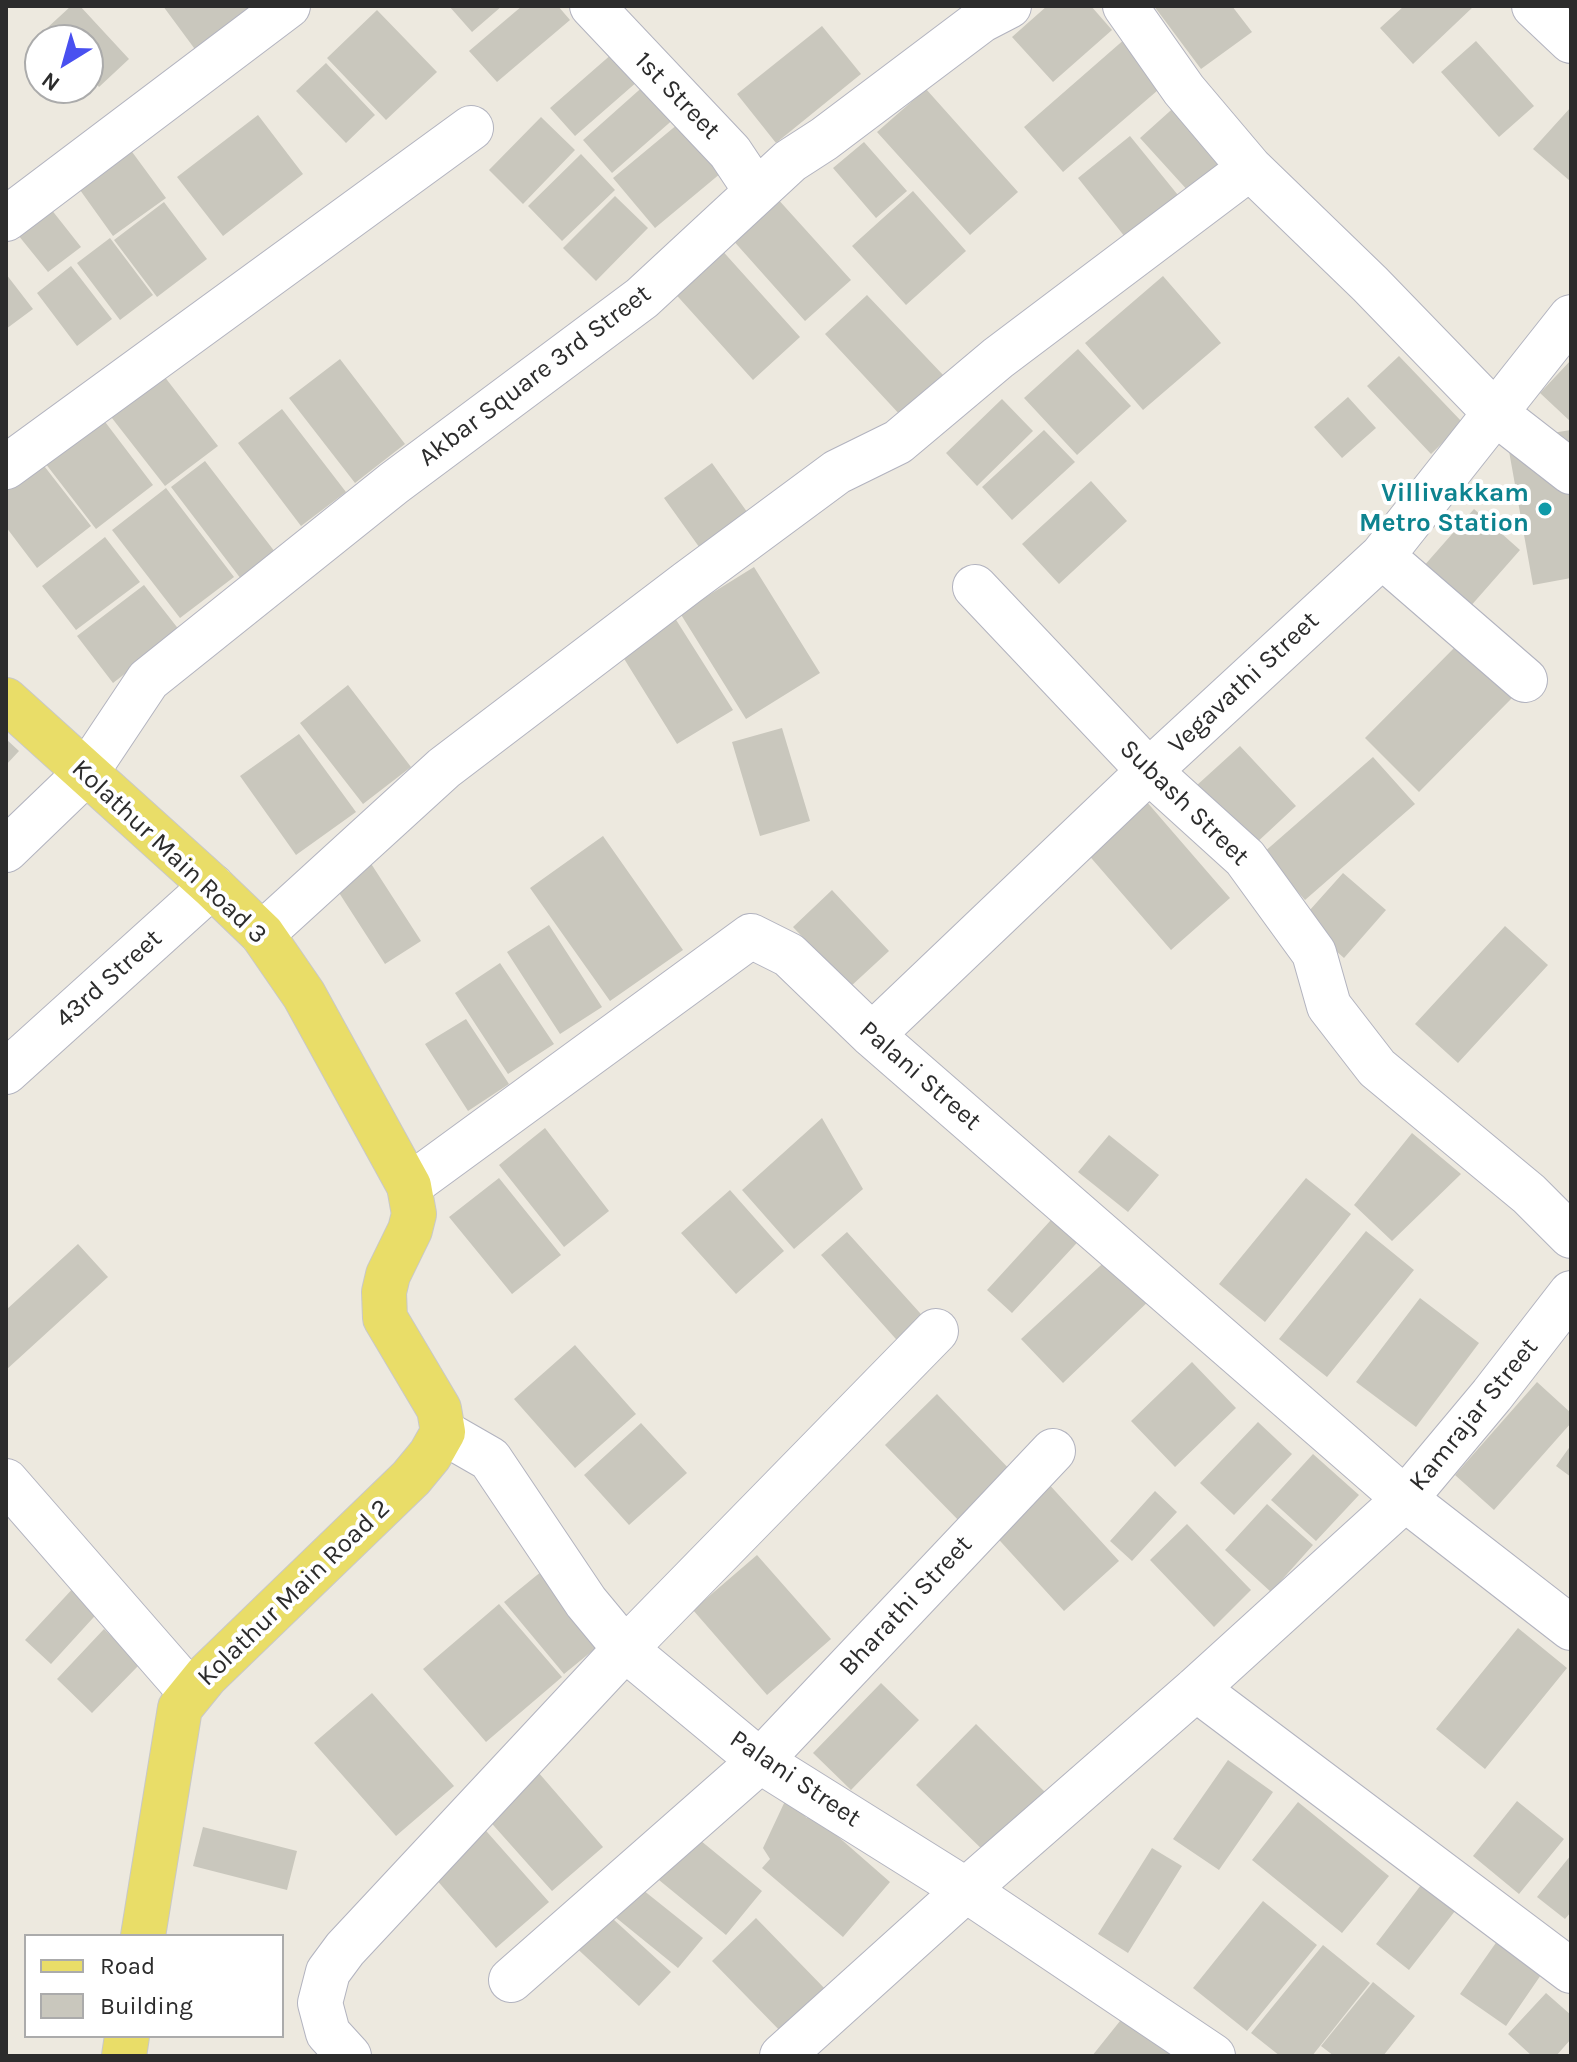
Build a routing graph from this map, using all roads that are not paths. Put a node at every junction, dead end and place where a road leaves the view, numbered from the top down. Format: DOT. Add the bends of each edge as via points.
graph roads {
  1 [pos="288,6"];
  2 [pos="592,6"];
  3 [pos="1125,6"];
  4 [pos="1534,6"];
  5 [pos="988,11"];
  6 [pos="1571,41"];
  7 [pos="471,128"];
  8 [pos="1250,168"];
  9 [pos="756,191"];
  10 [pos="6,219"];
  11 [pos="1571,317"];
  12 [pos="1494,412"];
  13 [pos="6,467"];
  14 [pos="1571,472"];
  15 [pos="1382,556"];
  16 [pos="975,587"];
  17 [pos="1525,680"];
  18 [pos="6,700"];
  19 [pos="1149,771"];
  20 [pos="86,773"];
  21 [pos="6,850"];
  22 [pos="212,886"];
  23 [pos="262,934"];
  24 [pos="872,1035"];
  25 [pos="6,1072"];
  26 [pos="409,1186"];
  27 [pos="1571,1236"];
  28 [pos="1571,1293"];
  29 [pos="936,1331"];
  30 [pos="443,1432"];
  31 [pos="1053,1451"];
  32 [pos="6,1481"];
  33 [pos="1405,1499"];
  34 [pos="1571,1628"];
  35 [pos="625,1649"];
  36 [pos="1196,1689"];
  37 [pos="191,1693"];
  38 [pos="760,1761"];
  39 [pos="966,1890"];
  40 [pos="143,1934"];
  41 [pos="1571,1971"];
  42 [pos="511,1980"];
  43 [pos="785,2055"];
  44 [pos="349,2056"];
  45 [pos="1213,2056"];
  1 -- 10 [label="street"];
  2 -- 9 [label="street, 1st Street" via="730,152"];
  3 -- 8 [label="street" via="1184,90"];
  4 -- 6 [label="street"];
  5 -- 9 [label="street, Akbar Square 3rd Street"];
  7 -- 13 [label="street"];
  8 -- 12 [label="street"];
  8 -- 23 [label="street" via="998,358 898,442 837,472 444,768"];
  9 -- 20 [label="street, Akbar Square 3rd Street" via="642,298 394,483 148,680"];
  11 -- 12 [label="street, Vegavathi Street"];
  12 -- 14 [label="street"];
  12 -- 15 [label="street, Vegavathi Street"];
  15 -- 17 [label="street"];
  15 -- 19 [label="street, Vegavathi Street"];
  16 -- 19 [label="street, Subash Street"];
  18 -- 20 [label="main road, Kolathur Main Road 3"];
  19 -- 24 [label="street, Vegavathi Street"];
  19 -- 27 [label="street, Subash Street" via="1245,858 1314,953 1329,1006 1377,1068 1529,1194"];
  20 -- 21 [label="street, Akbar Square 3rd Street"];
  20 -- 22 [label="main road, Kolathur Main Road 3"];
  22 -- 23 [label="main road, Kolathur Main Road 3"];
  22 -- 25 [label="street, 43rd Street"];
  23 -- 26 [label="main road, Kolathur Main Road 3" via="304,995"];
  24 -- 26 [label="street, Palani Street" via="789,955 751,936"];
  24 -- 33 [label="street, Palani Street"];
  26 -- 30 [label="main road, Kolathur Main Road 3" via="414,1214 388,1275 385,1318 439,1409"];
  28 -- 33 [label="street, Kamrajar Street"];
  29 -- 35 [label="street"];
  30 -- 35 [label="street, Palani Street" via="490,1459 586,1602"];
  30 -- 37 [label="main road, Kolathur Main Road 2" via="411,1478"];
  31 -- 38 [label="street, Bharathi Street"];
  32 -- 37 [label="street"];
  33 -- 34 [label="street, Palani Street"];
  33 -- 36 [label="street, Kamrajar Street"];
  35 -- 38 [label="street, Palani Street"];
  35 -- 44 [label="street" via="328,1972 320,2003 328,2033"];
  36 -- 39 [label="street, Kamrajar Street"];
  36 -- 41 [label="street"];
  37 -- 40 [label="main road, Kolathur Main Road 2" via="175,1725"];
  38 -- 39 [label="street, Palani Street"];
  38 -- 42 [label="street, Bharathi Street"];
  39 -- 43 [label="street, Kamrajar Street"];
  39 -- 45 [label="street, Palani Street"];
}
